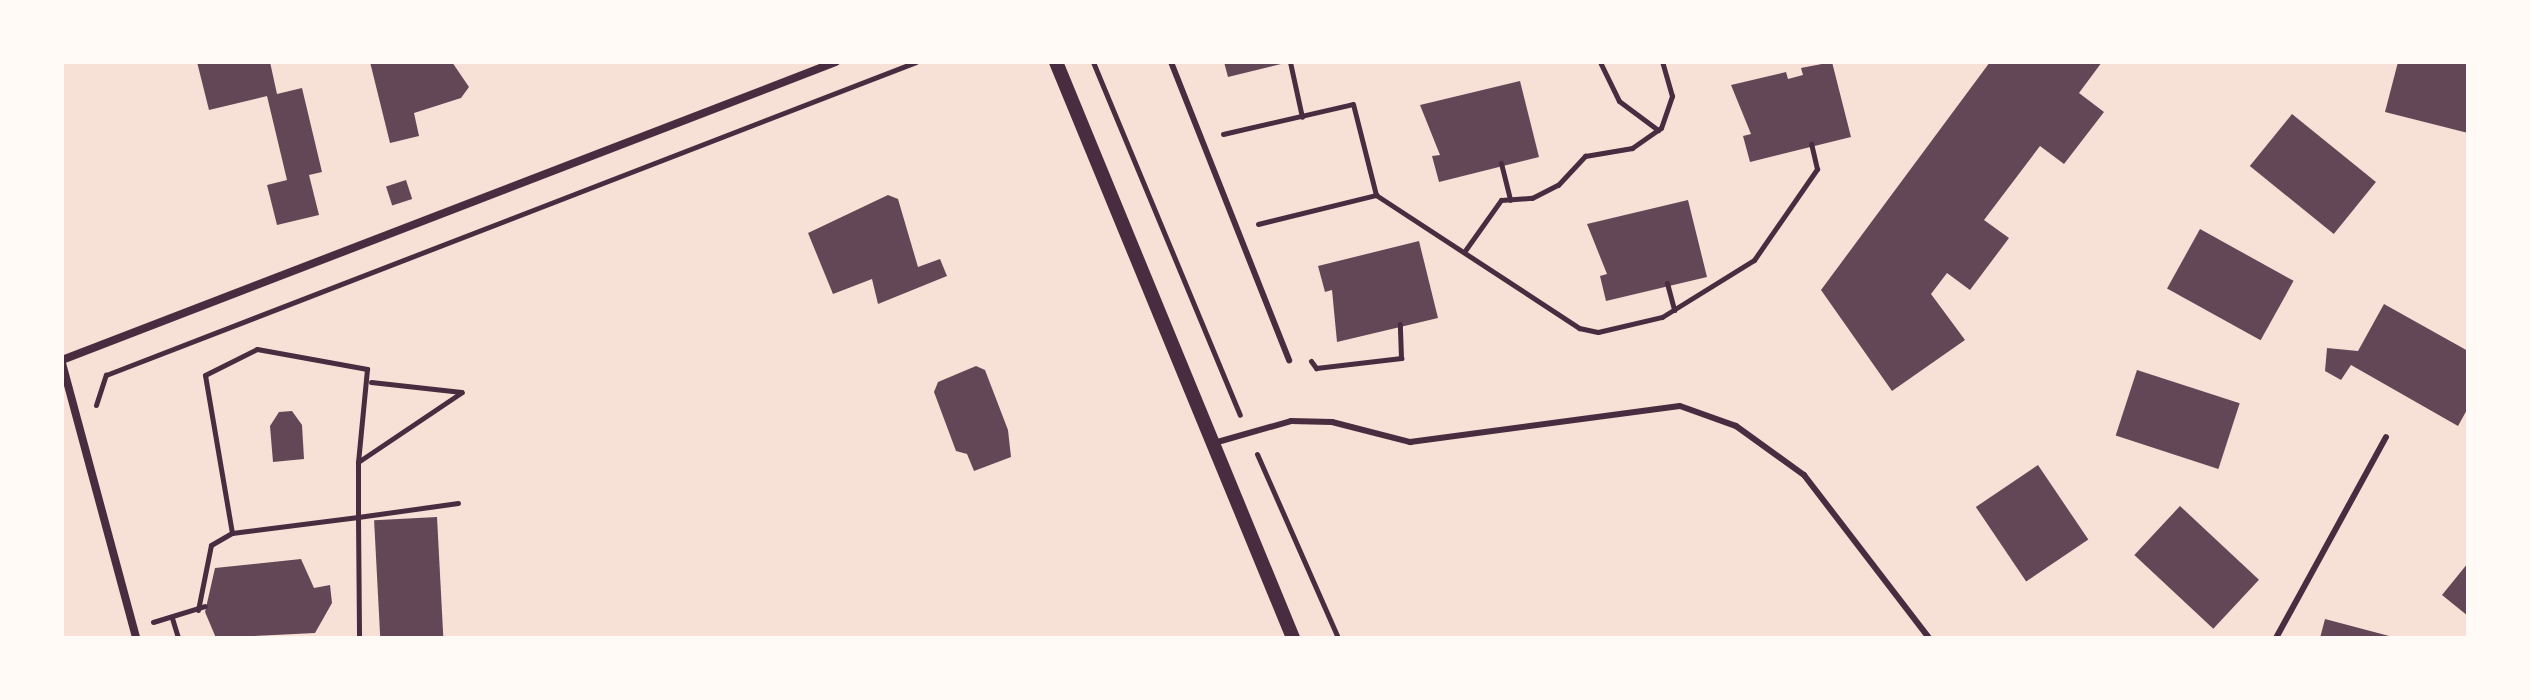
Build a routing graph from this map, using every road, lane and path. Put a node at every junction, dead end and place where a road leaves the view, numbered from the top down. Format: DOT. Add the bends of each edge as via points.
graph roads {
  1 [pos="836,62"];
  2 [pos="916,62"];
  3 [pos="1056,62"];
  4 [pos="1093,62"];
  5 [pos="1171,62"];
  6 [pos="1290,62"];
  7 [pos="1600,62"];
  8 [pos="1662,62"];
  9 [pos="1302,117"];
  10 [pos="1658,130"];
  11 [pos="1811,144"];
  12 [pos="1223,147"];
  13 [pos="1501,163"];
  14 [pos="1376,195"];
  15 [pos="1510,200"];
  16 [pos="1249,211"];
  17 [pos="1255,225"];
  18 [pos="1261,239"];
  19 [pos="1464,252"];
  20 [pos="1667,283"];
  21 [pos="1674,310"];
  22 [pos="1400,324"];
  23 [pos="1307,353"];
  24 [pos="1289,360"];
  25 [pos="62,362"];
  26 [pos="371,382"];
  27 [pos="76,410"];
  28 [pos="1246,429"];
  29 [pos="2386,437"];
  30 [pos="1214,443"];
  31 [pos="358,462"];
  32 [pos="458,503"];
  33 [pos="358,517"];
  34 [pos="232,533"];
  35 [pos="205,606"];
  36 [pos="198,610"];
  37 [pos="172,618"];
  38 [pos="134,626"];
  39 [pos="136,638"];
  40 [pos="178,638"];
  41 [pos="359,638"];
  42 [pos="1293,638"];
  43 [pos="1338,638"];
  44 [pos="1929,638"];
  45 [pos="2276,638"];
  1 -- 25 [label="street"];
  2 -- 27 [label="path" via="106,375 98,385 103,403"];
  3 -- 30 [label="street"];
  4 -- 28 [label="path"];
  5 -- 24 [label="lane"];
  6 -- 9 [label="path"];
  7 -- 10 [label="path" via="1619,101"];
  8 -- 10 [label="path" via="1672,96"];
  9 -- 12 [label="path" via="1218,135"];
  9 -- 14 [label="path" via="1353,104"];
  10 -- 15 [label="path" via="1632,148 1593,152 1558,185"];
  11 -- 21 [label="path" via="1817,169 1762,251"];
  13 -- 15 [label="path"];
  14 -- 17 [label="path"];
  14 -- 19 [label="path"];
  15 -- 19 [label="path" via="1501,200"];
  16 -- 17 [label="path"];
  17 -- 18 [label="path"];
  19 -- 21 [label="path" via="1587,331"];
  20 -- 21 [label="path"];
  22 -- 23 [label="path" via="1401,358 1316,368"];
  25 -- 27 [label="street"];
  26 -- 31 [label="path"];
  26 -- 31 [label="path" via="462,392"];
  26 -- 34 [label="path" via="367,369 257,349 205,375"];
  27 -- 38 [label="street"];
  28 -- 30 [label="lane"];
  28 -- 43 [label="path"];
  28 -- 44 [label="lane" via="1332,422 1410,442 1680,406 1736,426 1804,475"];
  29 -- 45 [label="lane"];
  30 -- 42 [label="street"];
  31 -- 33 [label="path"];
  32 -- 33 [label="path"];
  33 -- 34 [label="path"];
  33 -- 41 [label="path"];
  34 -- 36 [label="path" via="211,545 202,563"];
  35 -- 36 [label="path"];
  36 -- 37 [label="path"];
  37 -- 38 [label="path"];
  37 -- 40 [label="path"];
  38 -- 39 [label="street"];
}
